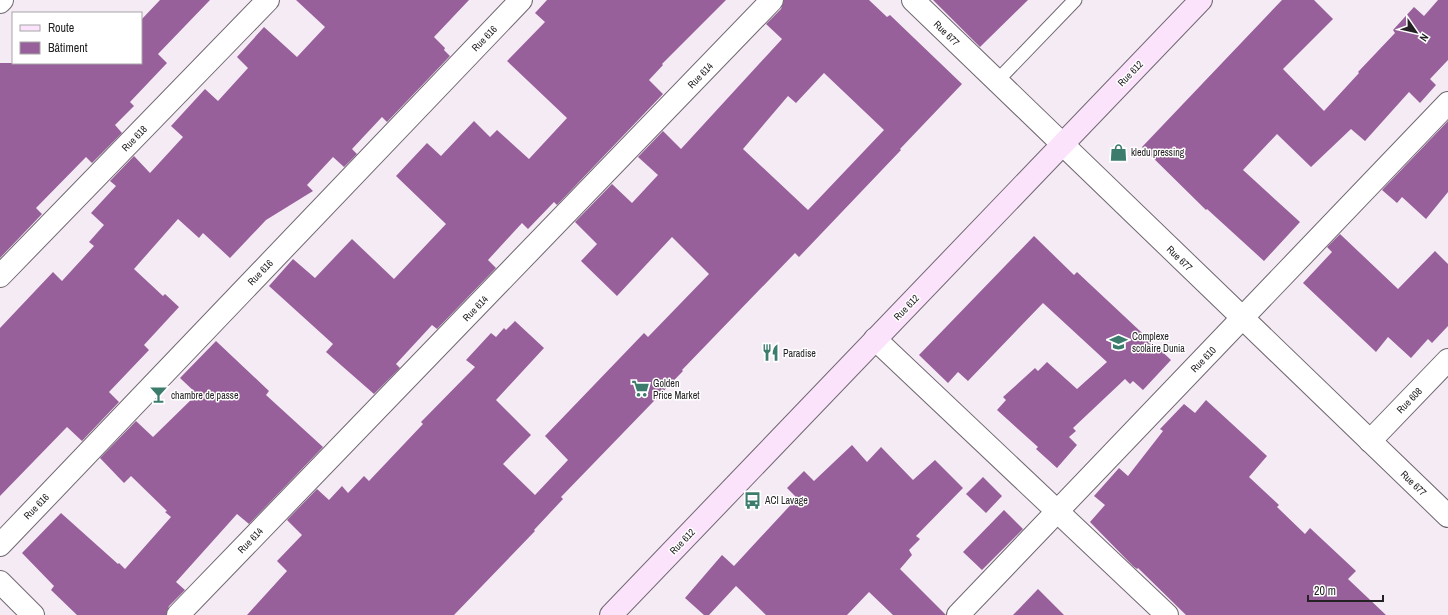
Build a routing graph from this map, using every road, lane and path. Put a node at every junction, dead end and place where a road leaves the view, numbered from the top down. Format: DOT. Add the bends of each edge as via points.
graph roads {
  1 [pos="268,0"];
  2 [pos="521,0"];
  3 [pos="772,0"];
  4 [pos="913,0"];
  5 [pos="1074,0"];
  6 [pos="1201,0"];
  7 [pos="997,81"];
  8 [pos="1448,103"];
  9 [pos="1062,144"];
  10 [pos="0,276"];
  11 [pos="1242,318"];
  12 [pos="875,339"];
  13 [pos="1448,360"];
  14 [pos="1370,441"];
  15 [pos="1057,511"];
  16 [pos="1448,516"];
  17 [pos="0,544"];
  18 [pos="0,582"];
  19 [pos="33,615"];
  20 [pos="178,615"];
  21 [pos="611,615"];
  22 [pos="958,615"];
  23 [pos="1166,615"];
  1 -- 10 [label="street, Rue 618"];
  2 -- 17 [label="street, Rue 616"];
  3 -- 20 [label="street, Rue 614"];
  4 -- 7 [label="street, Rue 677"];
  5 -- 7 [label="lane"];
  6 -- 9 [label="street, Rue 612"];
  7 -- 9 [label="street, Rue 677"];
  8 -- 11 [label="street, Rue 610"];
  9 -- 11 [label="street, Rue 677"];
  9 -- 12 [label="street, Rue 612"];
  11 -- 14 [label="street, Rue 677"];
  11 -- 15 [label="street, Rue 610"];
  12 -- 15 [label="street"];
  12 -- 21 [label="street, Rue 612"];
  13 -- 14 [label="street, Rue 608"];
  14 -- 16 [label="street, Rue 677"];
  15 -- 22 [label="street, Rue 610"];
  15 -- 23 [label="street"];
  18 -- 19 [label="street"];
}
